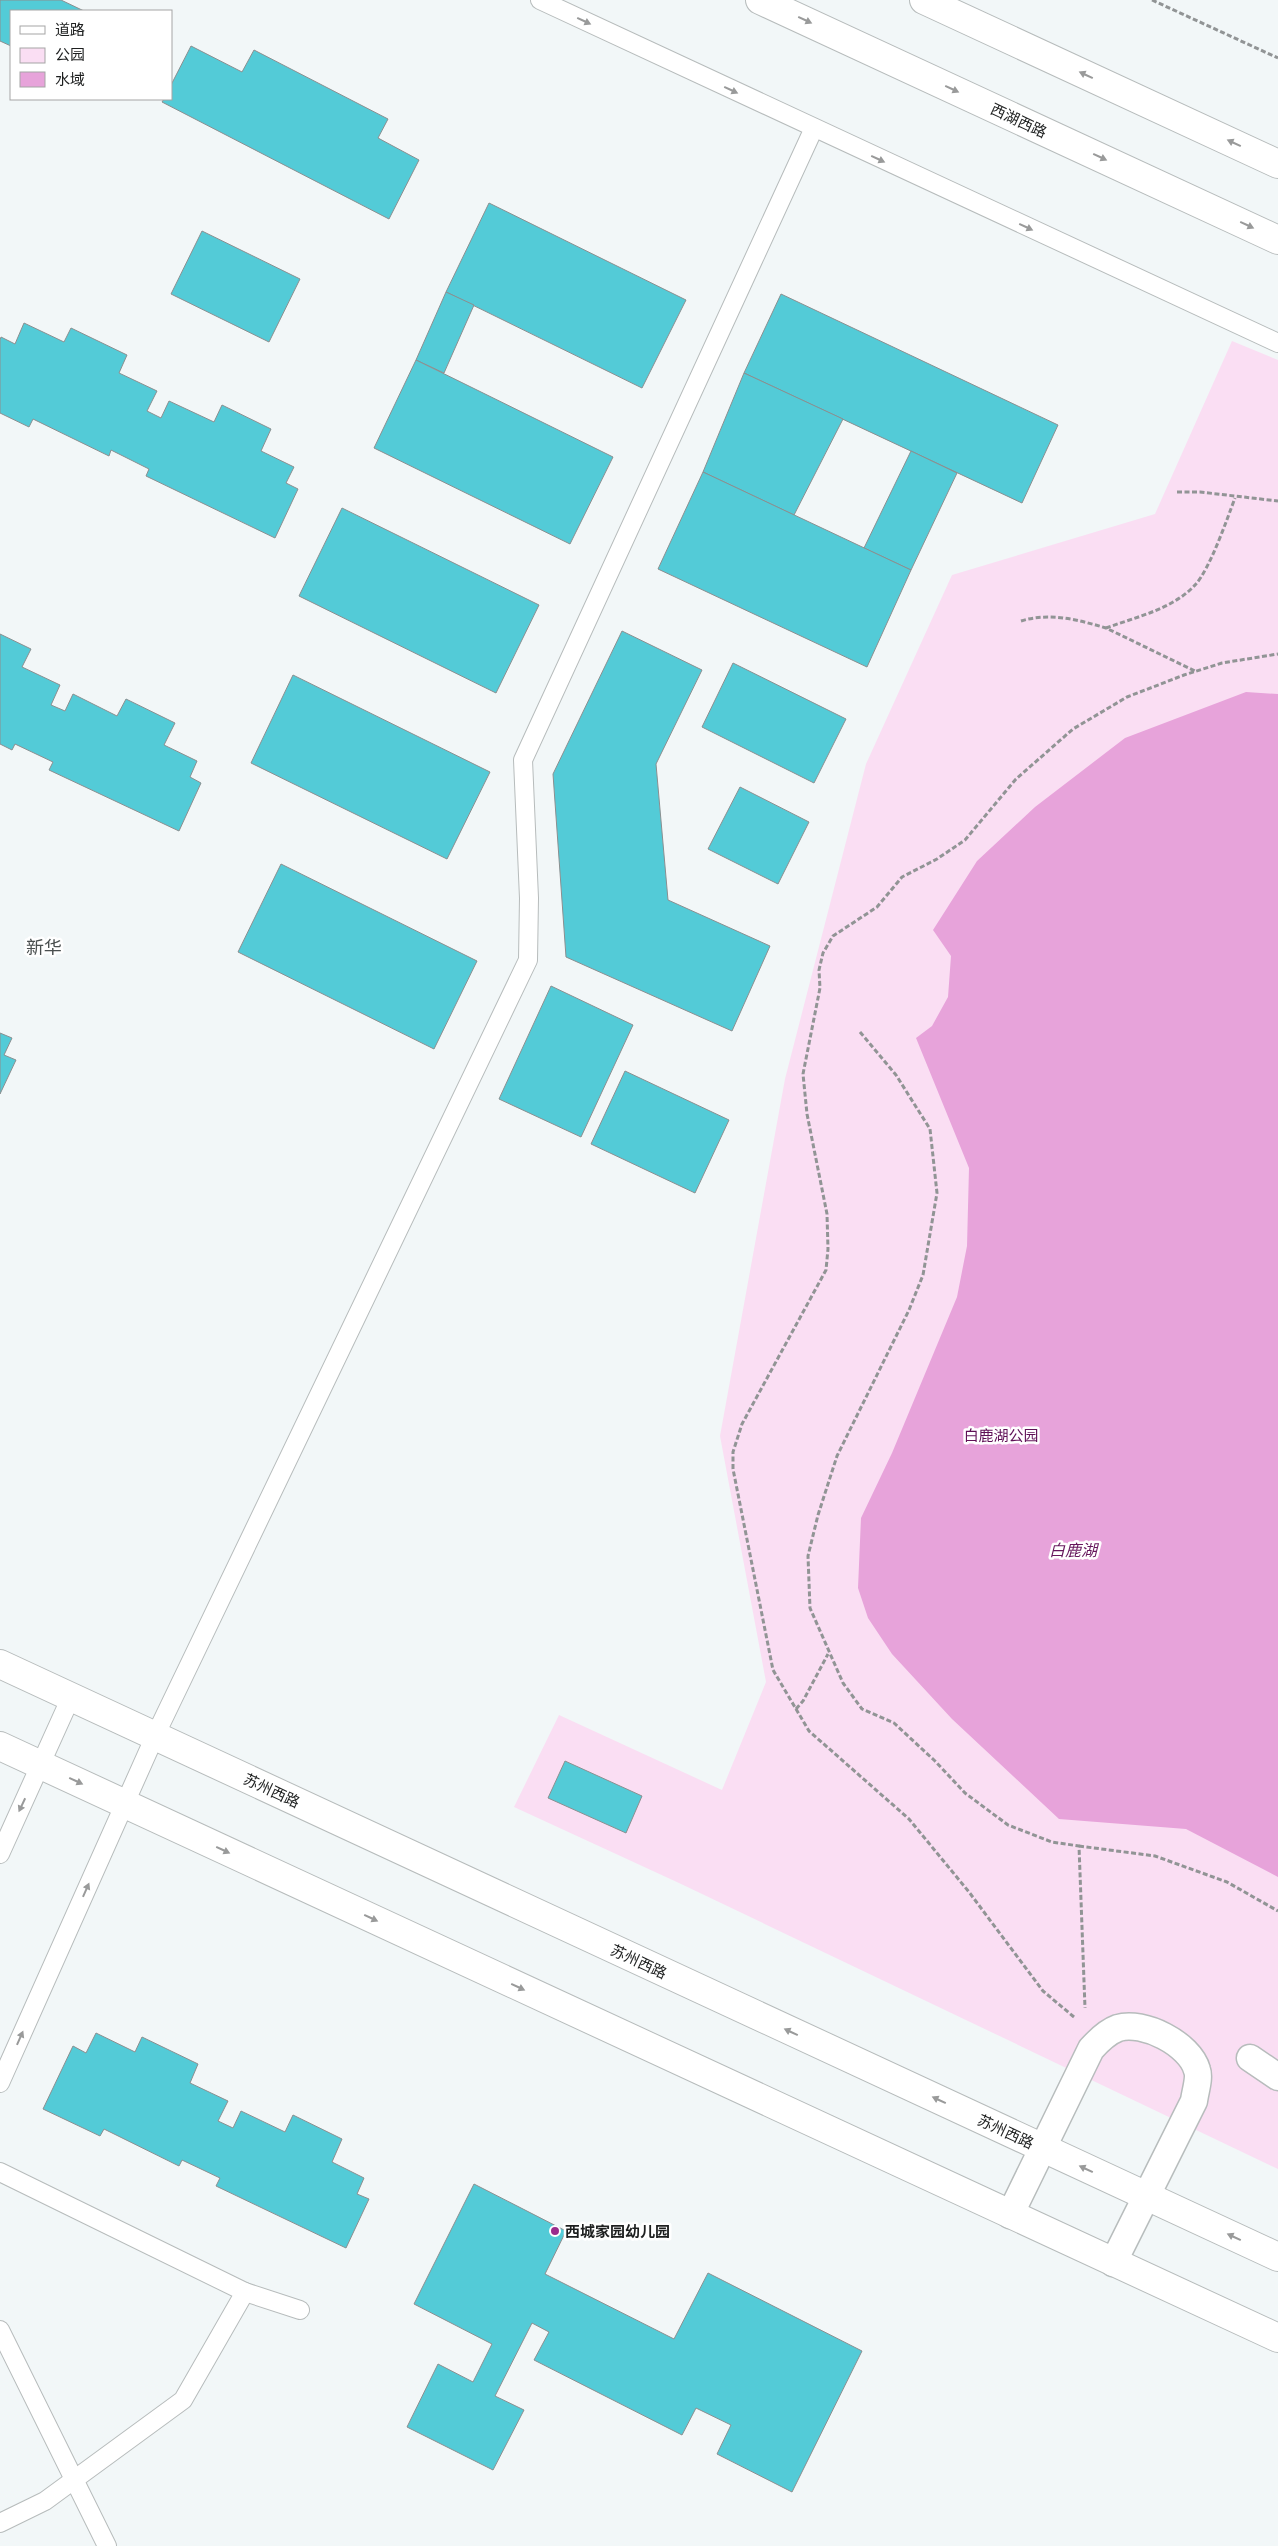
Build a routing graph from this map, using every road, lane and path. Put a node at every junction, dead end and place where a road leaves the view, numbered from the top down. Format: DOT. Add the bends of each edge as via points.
graph roads {
  1 [pos="540,0"];
  2 [pos="760,0"];
  3 [pos="924,0"];
  4 [pos="1152,0"];
  5 [pos="1278,58"];
  6 [pos="814,128"];
  7 [pos="1278,164"];
  8 [pos="1278,240"];
  9 [pos="1278,343"];
  10 [pos="1177,492"];
  11 [pos="1236,498"];
  12 [pos="1278,501"];
  13 [pos="1021,621"];
  14 [pos="1106,628"];
  15 [pos="1278,654"];
  16 [pos="1196,671"];
  17 [pos="860,1032"];
  18 [pos="829,1654"];
  19 [pos="0,1664"];
  20 [pos="71,1697"];
  21 [pos="796,1709"];
  22 [pos="155,1736"];
  23 [pos="0,1746"];
  24 [pos="40,1765"];
  25 [pos="124,1804"];
  26 [pos="1079,1846"];
  27 [pos="0,1854"];
  28 [pos="1278,1911"];
  29 [pos="1095,2030"];
  30 [pos="1250,2058"];
  31 [pos="1278,2076"];
  32 [pos="0,2082"];
  33 [pos="1043,2148"];
  34 [pos="0,2172"];
  35 [pos="1146,2196"];
  36 [pos="1010,2215"];
  37 [pos="1278,2257"];
  38 [pos="1114,2263"];
  39 [pos="245,2292"];
  40 [pos="300,2310"];
  41 [pos="0,2330"];
  42 [pos="1278,2338"];
  43 [pos="75,2480"];
  44 [pos="0,2524"];
  45 [pos="107,2546"];
  1 -- 6 [label="lane, one-way"];
  2 -- 8 [label="street, 西湖西路, one-way"];
  7 -- 3 [label="street, one-way"];
  4 -- 5 [label="path"];
  6 -- 9 [label="lane, one-way"];
  6 -- 22 [label="lane" via="523,760 529,898 528,960"];
  10 -- 11 [label="path"];
  11 -- 12 [label="path"];
  11 -- 14 [label="path" via="1196,584 1163,607"];
  13 -- 14 [label="path" via="1033,617 1058,617"];
  14 -- 16 [label="path"];
  15 -- 16 [label="path"];
  16 -- 21 [label="path" via="1128,697 1073,729 1016,779 965,840 902,877 877,907 833,936 823,953 819,970 820,988 803,1074 807,1114 827,1214 826,1270 742,1424 733,1452 733,1469 773,1670"];
  17 -- 18 [label="path" via="896,1075 930,1129 937,1193 922,1276 909,1310 837,1456 808,1556 810,1608"];
  18 -- 21 [label="path"];
  18 -- 26 [label="path" via="843,1683 862,1709 894,1723 965,1793 1008,1826 1052,1842"];
  19 -- 20 [label="street, 苏州西路"];
  20 -- 22 [label="street, 苏州西路"];
  20 -- 24 [label="lane"];
  21 -- 29 [label="path" via="809,1731 909,1819 1044,1991"];
  22 -- 25 [label="lane"];
  33 -- 22 [label="street, 苏州西路, one-way"];
  23 -- 24 [label="street"];
  24 -- 25 [label="street, one-way"];
  24 -- 27 [label="lane, one-way"];
  32 -- 25 [label="lane, one-way"];
  25 -- 36 [label="street, one-way"];
  26 -- 28 [label="path" via="1154,1856 1227,1882"];
  26 -- 29 [label="path"];
  29 -- 33 [label="street" via="1091,2049"];
  29 -- 35 [label="street" via="1146,2030 1168,2037 1184,2049 1198,2071 1194,2101"];
  30 -- 31 [label="street"];
  35 -- 33 [label="street, 苏州西路, one-way"];
  33 -- 36 [label="street"];
  34 -- 39 [label="lane"];
  37 -- 35 [label="street, 苏州西路, one-way"];
  35 -- 38 [label="street"];
  36 -- 38 [label="street"];
  38 -- 42 [label="street"];
  39 -- 40 [label="lane"];
  39 -- 43 [label="lane" via="182,2400"];
  41 -- 43 [label="lane"];
  43 -- 44 [label="lane" via="45,2501"];
  43 -- 45 [label="lane"];
}
